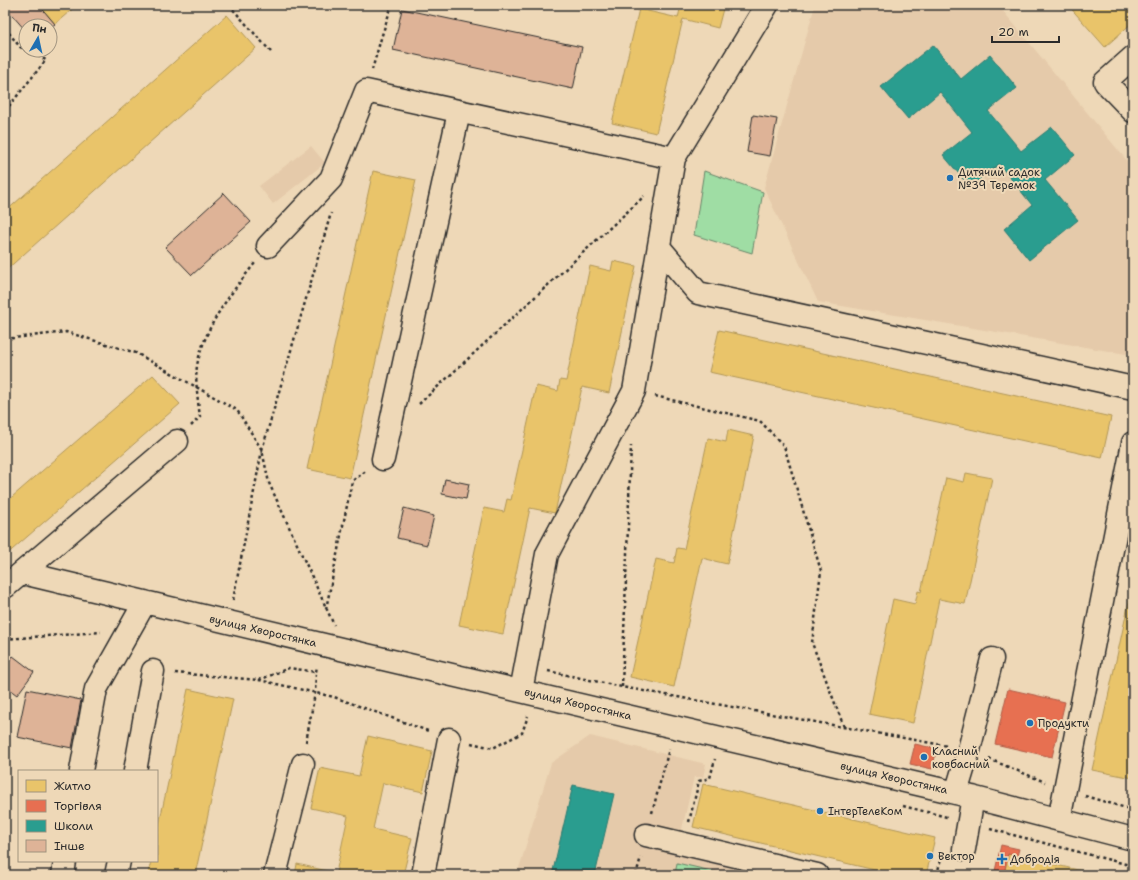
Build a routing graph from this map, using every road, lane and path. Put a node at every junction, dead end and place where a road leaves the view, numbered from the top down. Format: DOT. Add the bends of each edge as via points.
graph roads {
  1 [pos="228,5"];
  2 [pos="392,5"];
  3 [pos="767,5"];
  4 [pos="5,28"];
  5 [pos="18,44"];
  6 [pos="271,52"];
  7 [pos="1133,57"];
  8 [pos="42,58"];
  9 [pos="366,91"];
  10 [pos="5,111"];
  11 [pos="1133,111"];
  12 [pos="459,112"];
  13 [pos="674,158"];
  14 [pos="644,195"];
  15 [pos="333,206"];
  16 [pos="268,246"];
  17 [pos="659,247"];
  18 [pos="5,340"];
  19 [pos="197,388"];
  20 [pos="1133,388"];
  21 [pos="634,391"];
  22 [pos="416,407"];
  23 [pos="177,441"];
  24 [pos="1133,443"];
  25 [pos="631,445"];
  26 [pos="262,450"];
  27 [pos="383,459"];
  28 [pos="23,573"];
  29 [pos="5,587"];
  30 [pos="145,602"];
  31 [pos="326,609"];
  32 [pos="229,622"];
  33 [pos="345,650"];
  34 [pos="992,659"];
  35 [pos="317,665"];
  36 [pos="526,666"];
  37 [pos="152,671"];
  38 [pos="316,672"];
  39 [pos="259,680"];
  40 [pos="622,687"];
  41 [pos="521,691"];
  42 [pos="315,693"];
  43 [pos="334,697"];
  44 [pos="535,717"];
  45 [pos="674,727"];
  46 [pos="844,727"];
  47 [pos="522,733"];
  48 [pos="449,739"];
  49 [pos="969,750"];
  50 [pos="716,756"];
  51 [pos="303,764"];
  52 [pos="81,770"];
  53 [pos="135,770"];
  54 [pos="1065,791"];
  55 [pos="964,795"];
  56 [pos="1133,810"];
  57 [pos="1059,820"];
  58 [pos="646,835"];
  59 [pos="1133,839"];
  60 [pos="685,844"];
  61 [pos="964,849"];
  62 [pos="66,862"];
  63 [pos="119,862"];
  64 [pos="63,875"];
  65 [pos="116,875"];
  66 [pos="275,875"];
  67 [pos="423,875"];
  68 [pos="636,875"];
  69 [pos="817,875"];
  1 -- 6 [label="path"];
  2 -- 9 [label="path"];
  3 -- 13 [label="street"];
  4 -- 5 [label="path"];
  7 -- 11 [label="street" via="1105,82"];
  8 -- 10 [label="path" via="46,60"];
  9 -- 12 [label="street"];
  9 -- 16 [label="street" via="331,180"];
  12 -- 13 [label="street"];
  12 -- 27 [label="street"];
  13 -- 17 [label="street"];
  14 -- 22 [label="path"];
  15 -- 26 [label="path"];
  16 -- 19 [label="path" via="226,299 209,328 197,362"];
  17 -- 20 [label="street" via="698,293"];
  17 -- 21 [label="street"];
  18 -- 19 [label="path" via="66,332 136,353"];
  19 -- 23 [label="path" via="200,417"];
  19 -- 26 [label="path" via="236,410"];
  21 -- 36 [label="street" via="547,554"];
  21 -- 46 [label="path" via="760,421 784,446 821,571 812,643"];
  23 -- 28 [label="street"];
  24 -- 54 [label="street"];
  25 -- 40 [label="path"];
  26 -- 31 [label="path" via="269,483"];
  26 -- 32 [label="path"];
  27 -- 31 [label="path" via="352,481"];
  28 -- 29 [label="street"];
  28 -- 30 [label="street, вулиця Хворостянка"];
  30 -- 32 [label="street, вулиця Хворостянка"];
  30 -- 52 [label="street" via="96,689"];
  31 -- 33 [label="path"];
  32 -- 33 [label="street, вулиця Хворостянка"];
  33 -- 41 [label="street, вулиця Хворостянка"];
  34 -- 49 [label="street"];
  35 -- 38 [label="path"];
  36 -- 40 [label="path"];
  36 -- 41 [label="street"];
  37 -- 39 [label="path"];
  37 -- 53 [label="street"];
  38 -- 39 [label="path" via="289,668"];
  38 -- 42 [label="path"];
  39 -- 42 [label="path"];
  40 -- 46 [label="path"];
  41 -- 45 [label="street, вулиця Хворостянка"];
  42 -- 43 [label="path"];
  42 -- 51 [label="path"];
  44 -- 47 [label="path" via="528,716"];
  45 -- 55 [label="street, вулиця Хворостянка"];
  45 -- 58 [label="path"];
  46 -- 49 [label="path"];
  48 -- 67 [label="street"];
  49 -- 54 [label="path"];
  49 -- 55 [label="street"];
  50 -- 60 [label="path" via="710,778 699,781"];
  51 -- 66 [label="street"];
  54 -- 56 [label="path"];
  54 -- 57 [label="street"];
  55 -- 57 [label="street, вулиця Хворостянка"];
  55 -- 61 [label="street"];
  57 -- 59 [label="street, вулиця Хворостянка"];
  58 -- 60 [label="street"];
  58 -- 68 [label="path"];
  60 -- 69 [label="street"];
  62 -- 64 [label="street"];
  63 -- 65 [label="street"];
}
